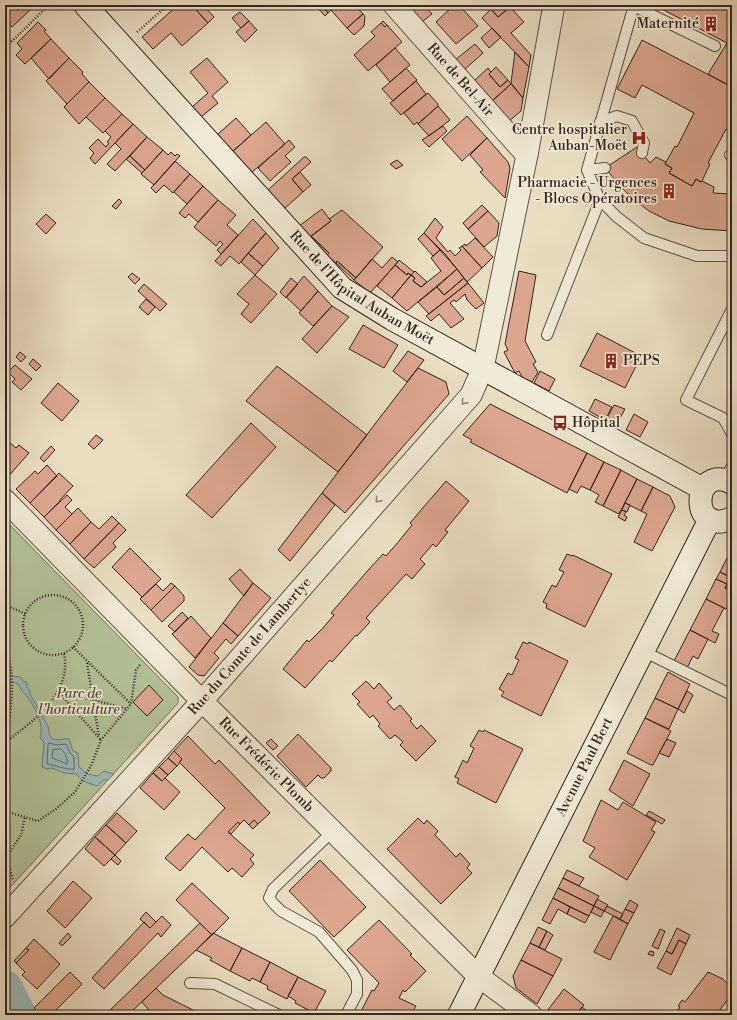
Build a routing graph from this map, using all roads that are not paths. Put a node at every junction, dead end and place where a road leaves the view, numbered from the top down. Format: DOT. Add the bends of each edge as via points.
graph roads {
  1 [pos="85,5"];
  2 [pos="394,5"];
  3 [pos="554,5"];
  4 [pos="634,6"];
  5 [pos="715,46"];
  6 [pos="600,122"];
  7 [pos="642,153"];
  8 [pos="527,155"];
  9 [pos="605,168"];
  10 [pos="587,170"];
  11 [pos="600,200"];
  12 [pos="732,256"];
  13 [pos="732,308"];
  14 [pos="547,335"];
  15 [pos="482,368"];
  16 [pos="732,434"];
  17 [pos="730,477"];
  18 [pos="703,489"];
  19 [pos="5,500"];
  20 [pos="732,518"];
  21 [pos="710,519"];
  22 [pos="643,651"];
  23 [pos="732,696"];
  24 [pos="202,701"];
  25 [pos="332,831"];
  26 [pos="5,916"];
  27 [pos="478,976"];
  28 [pos="190,983"];
  29 [pos="279,1015"];
  30 [pos="346,1015"];
  31 [pos="459,1015"];
  32 [pos="531,1015"];
  1 -- 15 [label="main road, Rue de l'Hôpital Auban Moët" via="342,288 392,319"];
  2 -- 8 [label="street, Rue de Bel-Air"];
  3 -- 8 [label="street, Rue du Comte de Lambertye"];
  4 -- 5 [label="lane"];
  4 -- 6 [label="lane"];
  6 -- 7 [label="lane" via="618,116 632,121 644,143"];
  6 -- 10 [label="lane"];
  8 -- 15 [label="street, Rue du Comte de Lambertye"];
  9 -- 10 [label="lane"];
  10 -- 11 [label="lane"];
  11 -- 12 [label="lane" via="644,238 696,256"];
  11 -- 14 [label="lane"];
  13 -- 16 [label="lane" via="686,400 723,418"];
  15 -- 18 [label="main road, Rue de l'Hôpital Auban Moët"];
  15 -- 24 [label="street, Rue du Comte de Lambertye, one-way" via="471,395"];
  17 -- 18 [label="main road" via="709,483"];
  18 -- 21 [label="main road" via="700,505 702,512"];
  19 -- 24 [label="street, Rue Frédéric Plomb"];
  20 -- 21 [label="main road" via="725,521"];
  21 -- 22 [label="main road, Avenue Paul Bert"];
  22 -- 23 [label="lane"];
  22 -- 27 [label="main road, Avenue Paul Bert"];
  24 -- 25 [label="street, Rue Frédéric Plomb"];
  24 -- 26 [label="street, Rue du Comte de Lambertye"];
  25 -- 27 [label="street, Rue Frédéric Plomb"];
  25 -- 30 [label="lane" via="273,889 269,898 281,911 319,932 352,970 357,980 357,994"];
  27 -- 31 [label="main road, Avenue Paul Bert"];
  27 -- 32 [label="street, Rue Frédéric Plomb"];
  28 -- 29 [label="lane" via="215,984"];
}
